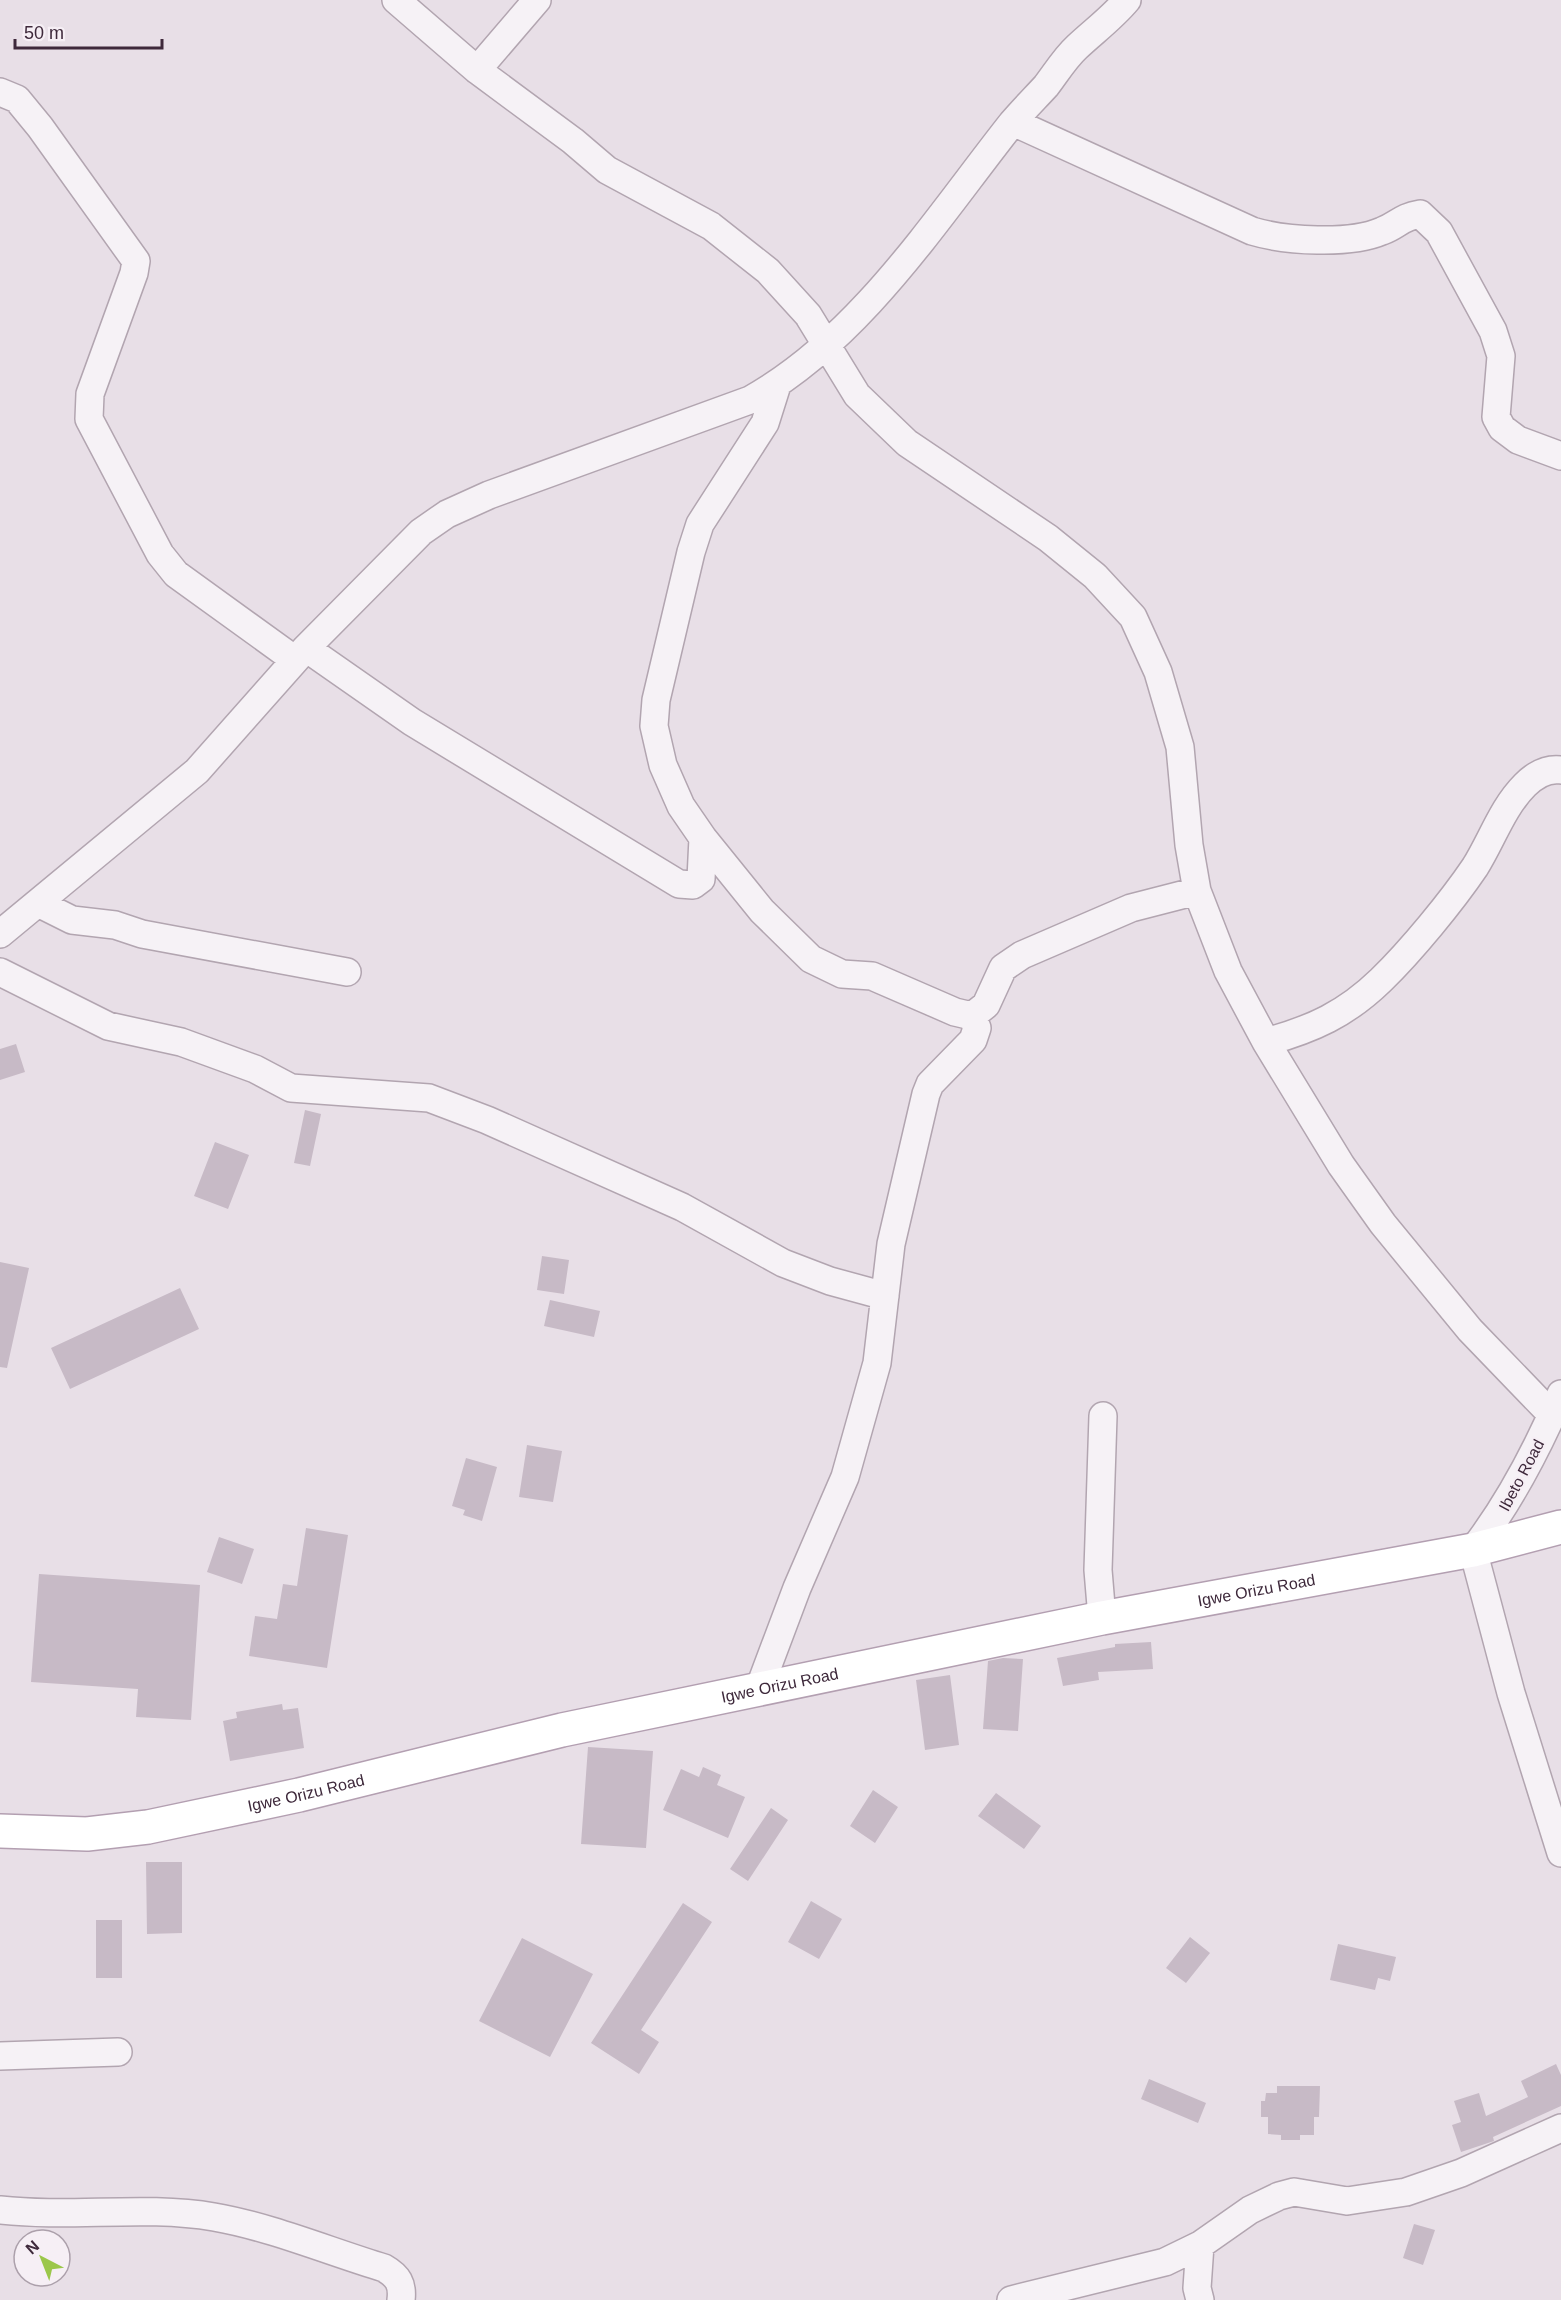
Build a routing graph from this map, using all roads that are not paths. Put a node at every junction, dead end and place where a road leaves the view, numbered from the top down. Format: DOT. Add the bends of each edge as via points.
graph roads {
  1 [pos="396,0"];
  2 [pos="537,0"];
  3 [pos="1127,0"];
  4 [pos="477,70"];
  5 [pos="0,92"];
  6 [pos="1013,122"];
  7 [pos="827,343"];
  8 [pos="777,385"];
  9 [pos="1561,456"];
  10 [pos="301,654"];
  11 [pos="1561,770"];
  12 [pos="703,838"];
  13 [pos="1197,891"];
  14 [pos="40,904"];
  15 [pos="0,934"];
  16 [pos="0,972"];
  17 [pos="347,972"];
  18 [pos="972,1016"];
  19 [pos="1266,1042"];
  20 [pos="885,1296"];
  21 [pos="1557,1405"];
  22 [pos="1103,1416"];
  23 [pos="1561,1527"];
  24 [pos="1473,1550"];
  25 [pos="1102,1618"];
  26 [pos="759,1689"];
  27 [pos="0,1831"];
  28 [pos="1561,1853"];
  29 [pos="118,2052"];
  30 [pos="0,2056"];
  31 [pos="1561,2128"];
  32 [pos="0,2210"];
  33 [pos="1200,2245"];
  34 [pos="401,2300"];
  35 [pos="1011,2300"];
  36 [pos="1200,2300"];
  1 -- 4 [label="street"];
  2 -- 4 [label="street"];
  3 -- 6 [label="street" via="1076,48"];
  4 -- 7 [label="street" via="607,170 711,226 768,271 808,315"];
  5 -- 10 [label="street" via="17,99 40,127 136,261 90,394 90,418 105,452 160,554 176,574"];
  6 -- 7 [label="street" via="940,220 891,278"];
  6 -- 9 [label="street" via="1273,238 1359,238 1384,231 1405,216 1420,214 1439,232 1493,331 1501,356 1496,417 1502,428 1518,440"];
  7 -- 8 [label="street"];
  7 -- 13 [label="street" via="857,395 907,443 1048,538 1095,576 1133,617 1158,672 1180,747"];
  8 -- 10 [label="street" via="750,400 447,514 421,532"];
  8 -- 12 [label="street" via="765,423 700,524 656,700 654,726 663,765 681,806"];
  10 -- 12 [label="street" via="679,885 693,885 701,879"];
  10 -- 14 [label="street" via="197,771"];
  11 -- 19 [label="street" via="1538,775 1524,786 1504,813 1475,867 1382,980 1340,1014 1306,1031"];
  12 -- 18 [label="street" via="762,911 811,959 842,974 872,976"];
  13 -- 18 [label="street" via="1131,908 1023,954 1003,968 986,1005"];
  13 -- 19 [label="street" via="1228,971"];
  14 -- 15 [label="street"];
  14 -- 17 [label="street" via="72,920 115,925 142,934"];
  16 -- 20 [label="street" via="108,1026 181,1042 291,1088 429,1098 488,1120 682,1207 783,1263"];
  18 -- 20 [label="street" via="977,1028 973,1040 930,1084 926,1094 891,1244"];
  19 -- 21 [label="street" via="1341,1165 1383,1224 1470,1330"];
  20 -- 26 [label="street" via="877,1363 845,1477"];
  21 -- 24 [label="street, Ibeto Road" via="1501,1514"];
  22 -- 25 [label="street" via="1098,1570"];
  23 -- 24 [label="main road, Igwe Orizu Road"];
  24 -- 25 [label="main road, Igwe Orizu Road"];
  24 -- 28 [label="street" via="1511,1693"];
  25 -- 26 [label="main road, Igwe Orizu Road"];
  26 -- 27 [label="main road, Igwe Orizu Road" via="562,1730 299,1795 148,1827 87,1834"];
  29 -- 30 [label="street"];
  31 -- 33 [label="street" via="1461,2173 1406,2192 1347,2201 1294,2192 1279,2196 1250,2210"];
  32 -- 34 [label="street" via="42,2215 167,2213 213,2217 384,2268 396,2275 403,2288"];
  33 -- 35 [label="street" via="1165,2262"];
  33 -- 36 [label="street"];
}
